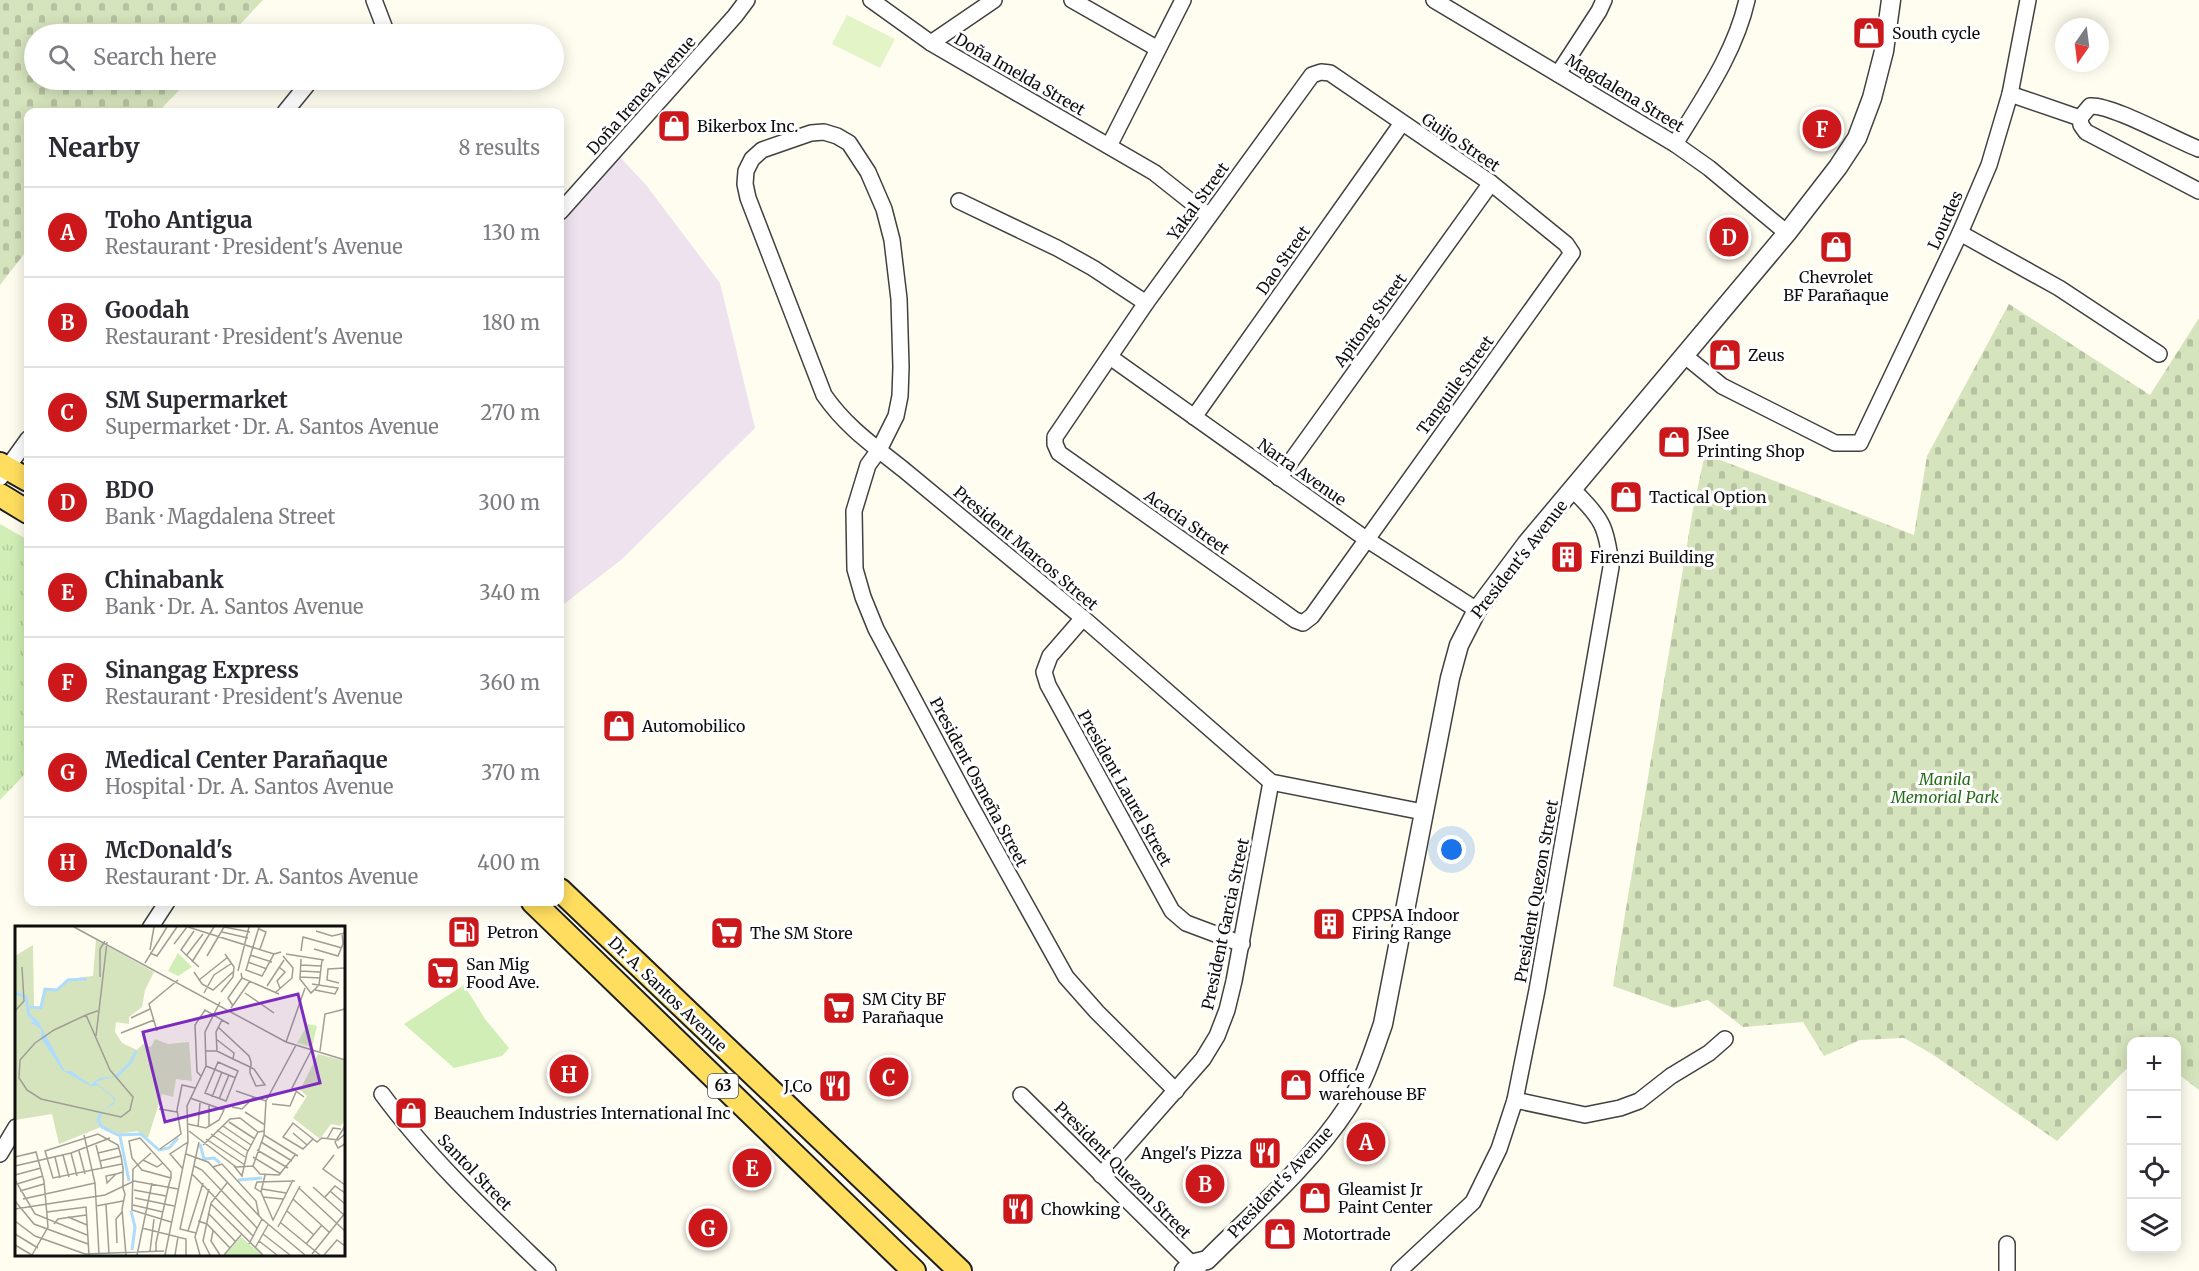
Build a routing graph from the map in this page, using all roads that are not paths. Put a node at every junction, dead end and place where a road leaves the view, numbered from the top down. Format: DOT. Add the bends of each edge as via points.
graph roads {
  1 [pos="374,0"];
  2 [pos="747,0"];
  3 [pos="872,0"];
  4 [pos="994,0"];
  5 [pos="1072,0"];
  6 [pos="1183,0"];
  7 [pos="1434,0"];
  8 [pos="1604,0"];
  9 [pos="1747,0"];
  10 [pos="1891,0"];
  11 [pos="2028,0"];
  12 [pos="384,24"];
  13 [pos="931,42"];
  14 [pos="1158,49"];
  15 [pos="1321,72"];
  16 [pos="1558,74"];
  17 [pos="303,90"];
  18 [pos="2010,94"];
  19 [pos="288,108"];
  20 [pos="2080,118"];
  21 [pos="1402,123"];
  22 [pos="837,136"];
  23 [pos="1675,144"];
  24 [pos="1109,146"];
  25 [pos="2199,149"];
  26 [pos="1491,183"];
  27 [pos="2199,191"];
  28 [pos="959,201"];
  29 [pos="564,208"];
  30 [pos="1209,216"];
  31 [pos="1787,233"];
  32 [pos="1960,233"];
  33 [pos="1572,253"];
  34 [pos="1146,303"];
  35 [pos="2159,354"];
  36 [pos="1685,356"];
  37 [pos="1110,357"];
  38 [pos="1194,417"];
  39 [pos="24,444"];
  40 [pos="879,450"];
  41 [pos="2,470"];
  42 [pos="24,478"];
  43 [pos="1279,478"];
  44 [pos="1573,490"];
  45 [pos="0,495"];
  46 [pos="24,510"];
  47 [pos="1366,539"];
  48 [pos="1477,610"];
  49 [pos="1083,618"];
  50 [pos="1271,782"];
  51 [pos="1423,812"];
  52 [pos="564,894"];
  53 [pos="164,906"];
  54 [pos="537,906"];
  55 [pos="151,926"];
  56 [pos="1242,944"];
  57 [pos="1725,1039"];
  58 [pos="1176,1091"];
  59 [pos="382,1094"];
  60 [pos="1021,1095"];
  61 [pos="1515,1100"];
  62 [pos="15,1129"];
  63 [pos="0,1154"];
  64 [pos="1101,1175"];
  65 [pos="2007,1244"];
  66 [pos="1197,1267"];
  67 [pos="548,1271"];
  68 [pos="914,1271"];
  69 [pos="960,1271"];
  70 [pos="1399,1271"];
  71 [pos="2007,1271"];
  1 -- 12 [label="street"];
  2 -- 29 [label="street, Doña Irenea Avenue"];
  3 -- 13 [label="street, Doña Imelda Street"];
  4 -- 13 [label="street"];
  5 -- 14 [label="street"];
  6 -- 14 [label="street"];
  7 -- 16 [label="street, Magdalena Street"];
  8 -- 16 [label="street"];
  9 -- 23 [label="street" via="1730,53"];
  10 -- 31 [label="street, President's Avenue" via="1884,51 1857,138"];
  11 -- 18 [label="street, Lourdes"];
  13 -- 24 [label="street, Doña Imelda Street"];
  14 -- 24 [label="street"];
  15 -- 21 [label="street, Guijo Street" via="1330,73"];
  15 -- 30 [label="street, Yakal Street" via="1312,75"];
  16 -- 23 [label="street, Magdalena Street"];
  17 -- 19 [label="street"];
  18 -- 20 [label="street"];
  18 -- 32 [label="street, Lourdes" via="1989,165"];
  20 -- 25 [label="street" via="2090,106 2098,107"];
  20 -- 27 [label="street" via="2086,132"];
  21 -- 26 [label="street, Guijo Street"];
  21 -- 38 [label="street, Dao Street"];
  22 -- 40 [label="street, President Osmeña Street" via="849,142 868,172 892,240 899,300 900,396 896,416"];
  22 -- 40 [label="street, President Marcos Street" via="812,133 762,150 752,159 744,184 824,395 839,416"];
  23 -- 31 [label="street, Magdalena Street"];
  24 -- 30 [label="street, Doña Imelda Street" via="1155,174"];
  26 -- 33 [label="street, Guijo Street"];
  26 -- 43 [label="street, Apitong Street"];
  28 -- 34 [label="street" via="1066,253"];
  30 -- 34 [label="street, Yakal Street"];
  31 -- 36 [label="street, President's Avenue"];
  32 -- 35 [label="street" via="2060,288"];
  32 -- 36 [label="street, Lourdes" via="1860,443 1835,444 1722,386"];
  33 -- 47 [label="street, Tanguile Street"];
  34 -- 37 [label="street, Yakal Street"];
  36 -- 44 [label="street, President's Avenue"];
  37 -- 38 [label="street, Narra Avenue"];
  37 -- 47 [label="street, Acacia Street" via="1056,437 1059,453 1303,623"];
  38 -- 43 [label="street, Narra Avenue"];
  39 -- 41 [label="street"];
  40 -- 49 [label="street, President Marcos Street"];
  40 -- 58 [label="street, President Osmeña Street" via="868,465 854,511 855,569 876,629 1066,977"];
  41 -- 42 [label="main road"];
  43 -- 47 [label="street, Narra Avenue"];
  44 -- 48 [label="street, President's Avenue"];
  44 -- 61 [label="street, President Quezon Street" via="1595,511 1604,529 1611,567 1538,990"];
  45 -- 46 [label="main road"];
  47 -- 48 [label="street, Narra Avenue"];
  48 -- 51 [label="street, President's Avenue" via="1459,645 1449,678"];
  49 -- 50 [label="street, President Marcos Street"];
  49 -- 56 [label="street, President Laurel Street" via="1050,656 1044,672 1048,685 1172,911 1186,923"];
  50 -- 51 [label="street, President Marcos Street"];
  50 -- 56 [label="street, President Garcia Street"];
  51 -- 66 [label="street, President's Avenue" via="1383,1024 1367,1069 1347,1107 1323,1138 1280,1187"];
  52 -- 69 [label="main road, Dr. A. Santos Avenue / 63"];
  53 -- 55 [label="street"];
  54 -- 68 [label="main road, Dr. A. Santos Avenue / 63"];
  56 -- 58 [label="street, President Garcia Street" via="1227,1010 1216,1036 1203,1059"];
  57 -- 61 [label="street" via="1639,1101 1620,1108 1585,1115"];
  58 -- 64 [label="street, President Garcia Street"];
  59 -- 67 [label="street, Santol Street" via="405,1126"];
  60 -- 64 [label="street, President Quezon Street"];
  61 -- 70 [label="street, President Quezon Street" via="1500,1149 1473,1202"];
  62 -- 63 [label="street"];
  64 -- 66 [label="street, President Quezon Street"];
  65 -- 71 [label="street"];
}
